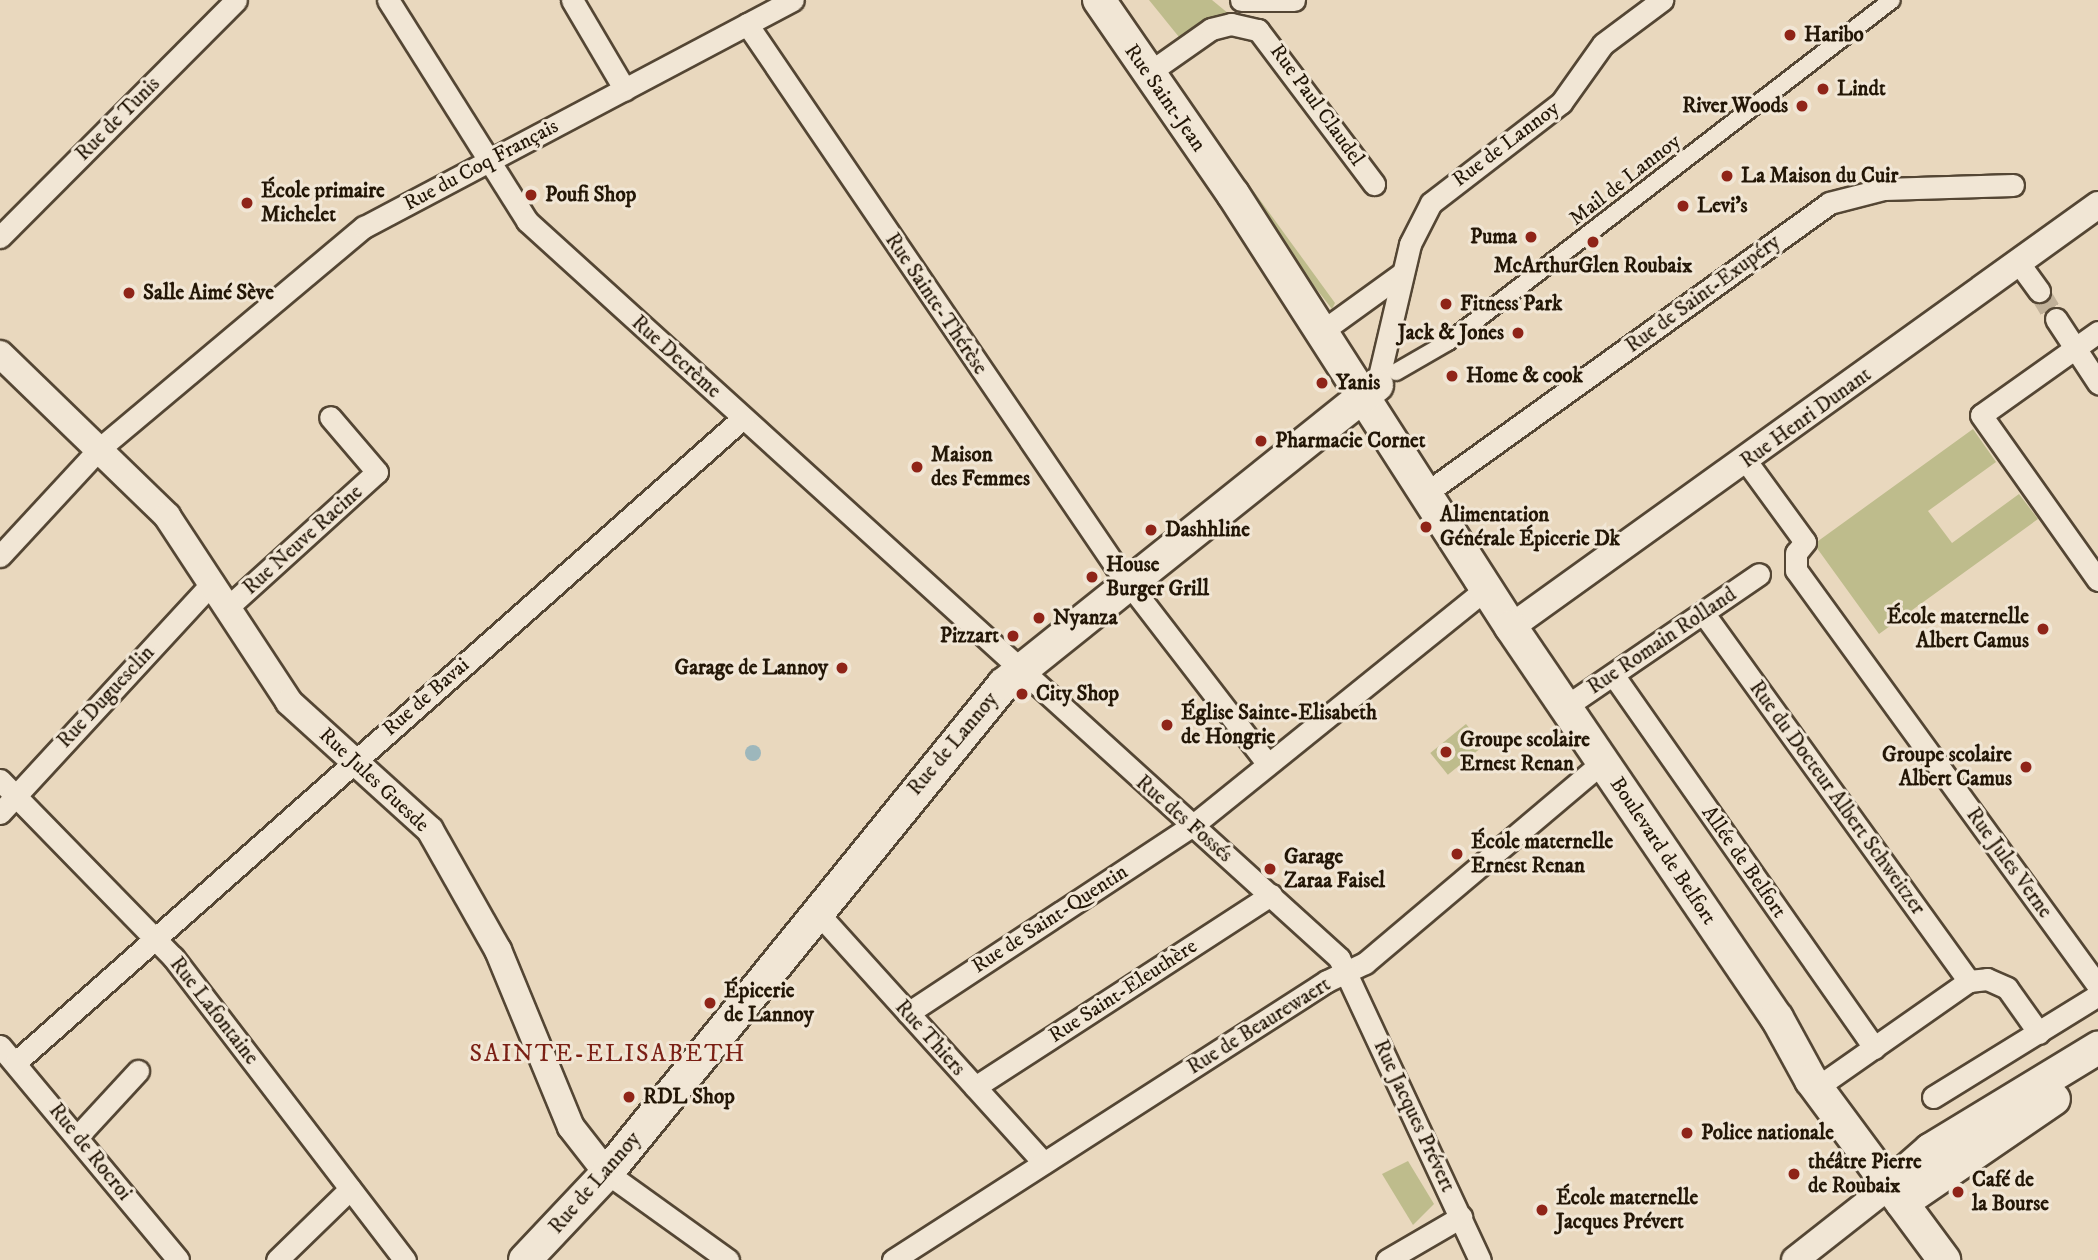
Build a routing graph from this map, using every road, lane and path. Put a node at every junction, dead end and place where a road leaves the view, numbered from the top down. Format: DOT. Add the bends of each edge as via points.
graph roads {
  1 [pos="236,0"];
  2 [pos="388,0"];
  3 [pos="572,0"];
  4 [pos="793,0"];
  5 [pos="1099,0"];
  6 [pos="1241,0"];
  7 [pos="1294,0"];
  8 [pos="1662,0"];
  9 [pos="1892,0"];
  10 [pos="1870,7"];
  11 [pos="747,24"];
  12 [pos="1147,74"];
  13 [pos="625,90"];
  14 [pos="486,162"];
  15 [pos="1374,184"];
  16 [pos="2013,185"];
  17 [pos="2098,205"];
  18 [pos="0,237"];
  19 [pos="2018,262"];
  20 [pos="1401,274"];
  21 [pos="2039,291"];
  22 [pos="2056,319"];
  23 [pos="1336,322"];
  24 [pos="2098,332"];
  25 [pos="2076,348"];
  26 [pos="3,363"];
  27 [pos="2098,383"];
  28 [pos="1379,384"];
  29 [pos="330,417"];
  30 [pos="743,418"];
  31 [pos="99,449"];
  32 [pos="1746,461"];
  33 [pos="1433,489"];
  34 [pos="0,556"];
  35 [pos="1759,574"];
  36 [pos="2098,580"];
  37 [pos="213,582"];
  38 [pos="1127,582"];
  39 [pos="1486,589"];
  40 [pos="228,607"];
  41 [pos="1704,614"];
  42 [pos="1520,632"];
  43 [pos="1018,669"];
  44 [pos="1614,676"];
  45 [pos="1565,707"];
  46 [pos="355,759"];
  47 [pos="1603,762"];
  48 [pos="1267,763"];
  49 [pos="0,780"];
  50 [pos="16,796"];
  51 [pos="0,813"];
  52 [pos="1192,826"];
  53 [pos="1271,894"];
  54 [pos="817,912"];
  55 [pos="155,937"];
  56 [pos="1347,972"];
  57 [pos="1969,981"];
  58 [pos="2098,986"];
  59 [pos="2098,995"];
  60 [pos="908,1013"];
  61 [pos="2039,1032"];
  62 [pos="0,1046"];
  63 [pos="1874,1048"];
  64 [pos="2098,1048"];
  65 [pos="16,1062"];
  66 [pos="138,1071"];
  67 [pos="2098,1072"];
  68 [pos="1821,1085"];
  69 [pos="975,1087"];
  70 [pos="1933,1097"];
  71 [pos="77,1137"];
  72 [pos="1044,1163"];
  73 [pos="607,1172"];
  74 [pos="349,1189"];
  75 [pos="1902,1189"];
  76 [pos="1461,1217"];
  77 [pos="178,1260"];
  78 [pos="277,1260"];
  79 [pos="405,1260"];
  80 [pos="526,1260"];
  81 [pos="728,1260"];
  82 [pos="893,1260"];
  83 [pos="1387,1260"];
  84 [pos="1480,1260"];
  85 [pos="1795,1260"];
  86 [pos="1805,1260"];
  87 [pos="1944,1260"];
  88 [pos="1961,1260"];
  1 -- 18 [label="street, Rue de Tunis"];
  2 -- 14 [label="street, Rue Decrème"];
  3 -- 13 [label="street"];
  4 -- 11 [label="street, Rue du Coq Français"];
  5 -- 12 [label="main road, Rue Saint-Jean"];
  6 -- 7 [label="street"];
  8 -- 20 [label="street, Rue de Lannoy" via="1603,44 1561,103 1437,195"];
  9 -- 10 [label="street, Mail de Lannoy"];
  10 -- 28 [label="street, Mail de Lannoy" via="1448,342"];
  11 -- 13 [label="street, Rue du Coq Français"];
  11 -- 38 [label="street, Rue Sainte-Thérèse"];
  12 -- 15 [label="street, Rue Paul Claudel" via="1211,29 1231,24 1258,30"];
  12 -- 23 [label="main road, Rue Saint-Jean" via="1233,194"];
  13 -- 14 [label="street, Rue du Coq Français"];
  14 -- 30 [label="street, Rue Decrème" via="527,221"];
  14 -- 31 [label="street, Rue du Coq Français" via="364,228"];
  16 -- 33 [label="street, Rue de Saint-Exupéry" via="1873,191 1829,203"];
  17 -- 19 [label="street, Rue Henri Dunant"];
  19 -- 21 [label="street"];
  19 -- 32 [label="street, Rue Henri Dunant"];
  20 -- 23 [label="street, Rue de Lannoy"];
  20 -- 28 [label="street, Rue de Lannoy"];
  22 -- 25 [label="street"];
  23 -- 28 [label="main road, Rue Saint-Jean"];
  24 -- 25 [label="street"];
  25 -- 27 [label="street"];
  25 -- 36 [label="street" via="1981,415"];
  26 -- 31 [label="street, Rue Jules Guesde"];
  28 -- 33 [label="main road, Boulevard de Belfort"];
  28 -- 38 [label="main road, Rue de Lannoy"];
  29 -- 40 [label="street, Rue Neuve Racine" via="377,472"];
  30 -- 43 [label="street, Rue Decrème"];
  30 -- 46 [label="street, Rue de Bavai"];
  31 -- 34 [label="street, Rue du Coq Français"];
  31 -- 37 [label="street, Rue Jules Guesde" via="166,516"];
  32 -- 42 [label="street, Rue Henri Dunant"];
  32 -- 58 [label="street, Rue Jules Verne" via="1805,541 1796,553 1796,570"];
  33 -- 39 [label="main road, Boulevard de Belfort"];
  33 -- 42 [label="main road, Boulevard de Belfort"];
  35 -- 41 [label="street, Rue Romain Rolland"];
  37 -- 40 [label="street, Rue Jules Guesde"];
  37 -- 50 [label="street, Rue Duguesclin"];
  38 -- 43 [label="main road, Rue de Lannoy"];
  38 -- 48 [label="street, Rue Sainte-Thérèse"];
  39 -- 42 [label="main road, Boulevard de Belfort"];
  39 -- 48 [label="street, Rue de Saint-Quentin"];
  40 -- 46 [label="street, Rue Jules Guesde" via="282,693"];
  41 -- 44 [label="street, Rue Romain Rolland"];
  41 -- 57 [label="street, Rue du Docteur Albert Schweitzer"];
  42 -- 45 [label="main road, Boulevard de Belfort"];
  43 -- 52 [label="street, Rue des Fossés"];
  43 -- 54 [label="main road, Rue de Lannoy"];
  44 -- 45 [label="street, Rue Romain Rolland"];
  44 -- 63 [label="street, Allée de Belfort"];
  45 -- 47 [label="main road, Boulevard de Belfort"];
  46 -- 55 [label="street, Rue de Bavai"];
  46 -- 73 [label="street, Rue Jules Guesde" via="423,822 445,853 498,950 571,1127"];
  47 -- 56 [label="street, Rue de Beaurewaert"];
  47 -- 68 [label="main road, Boulevard de Belfort"];
  48 -- 52 [label="street, Rue de Saint-Quentin"];
  49 -- 50 [label="street, Rue Lafontaine"];
  50 -- 51 [label="street, Rue Duguesclin"];
  50 -- 55 [label="street, Rue Lafontaine"];
  52 -- 53 [label="street, Rue des Fossés"];
  52 -- 60 [label="street, Rue de Saint-Quentin"];
  53 -- 56 [label="street, Rue des Fossés"];
  53 -- 69 [label="street, Rue Saint-Eleuthère"];
  54 -- 60 [label="street, Rue Thiers"];
  54 -- 73 [label="main road, Rue de Lannoy"];
  55 -- 65 [label="street, Rue de Bavai"];
  55 -- 74 [label="street, Rue Lafontaine"];
  56 -- 72 [label="street, Rue de Beaurewaert"];
  56 -- 76 [label="street, Rue Jacques Prévert"];
  57 -- 61 [label="street" via="1987,979 2007,988"];
  57 -- 63 [label="street"];
  59 -- 61 [label="street"];
  60 -- 69 [label="street, Rue Thiers"];
  61 -- 70 [label="street"];
  62 -- 65 [label="street, Rue de Rocroi"];
  63 -- 68 [label="street"];
  64 -- 75 [label="main road"];
  65 -- 71 [label="street, Rue de Rocroi"];
  66 -- 71 [label="street"];
  67 -- 75 [label="main road"];
  68 -- 75 [label="main road, Boulevard de Belfort"];
  69 -- 72 [label="street, Rue Thiers"];
  71 -- 77 [label="street, Rue de Rocroi"];
  72 -- 82 [label="street, Rue de Beaurewaert"];
  73 -- 80 [label="main road, Rue de Lannoy"];
  73 -- 81 [label="street, Rue Jules Guesde"];
  74 -- 78 [label="street"];
  74 -- 79 [label="street, Rue Lafontaine"];
  75 -- 85 [label="street"];
  75 -- 86 [label="street"];
  75 -- 87 [label="main road, Boulevard de Belfort"];
  75 -- 88 [label="main road, Boulevard de Belfort"];
  76 -- 83 [label="street"];
  76 -- 84 [label="street, Rue Jacques Prévert"];
}
